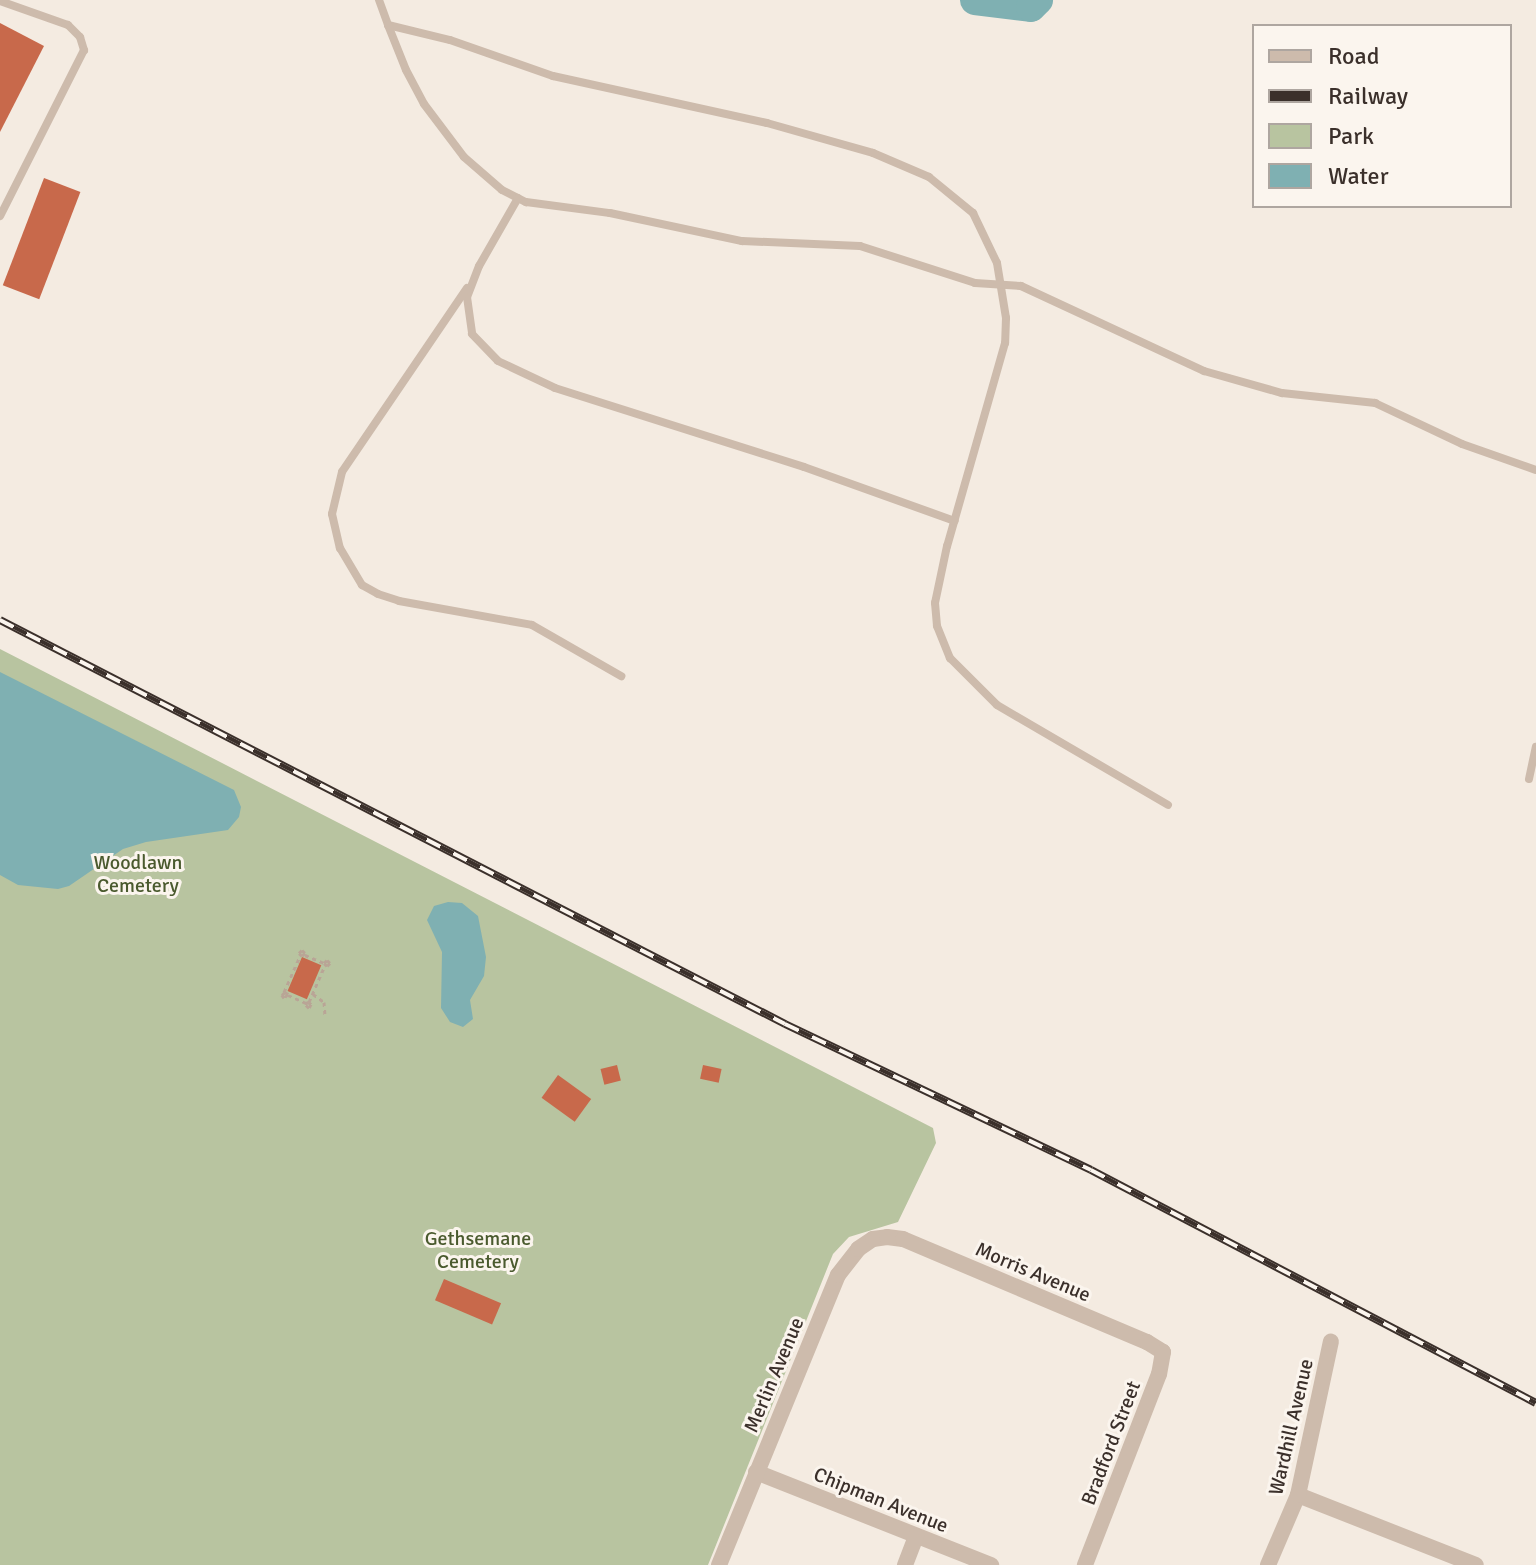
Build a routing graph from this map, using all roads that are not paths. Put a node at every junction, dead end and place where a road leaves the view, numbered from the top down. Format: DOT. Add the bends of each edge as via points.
graph roads {
  1 [pos="379,0"];
  2 [pos="0,1"];
  3 [pos="388,25"];
  4 [pos="518,198"];
  5 [pos="0,216"];
  6 [pos="471,283"];
  7 [pos="1001,285"];
  8 [pos="1536,470"];
  9 [pos="955,521"];
  10 [pos="621,676"];
  11 [pos="1536,747"];
  12 [pos="1529,779"];
  13 [pos="1168,805"];
  14 [pos="903,1239"];
  15 [pos="1331,1341"];
  16 [pos="1147,1342"];
  17 [pos="756,1472"];
  18 [pos="1298,1495"];
  19 [pos="916,1536"];
  20 [pos="719,1565"];
  21 [pos="905,1565"];
  22 [pos="991,1565"];
  23 [pos="1085,1565"];
  24 [pos="1268,1565"];
  25 [pos="1476,1565"];
  1 -- 3 [label="lane"];
  2 -- 5 [label="lane" via="68,25 84,50"];
  3 -- 4 [label="lane" via="424,104 464,157 486,179"];
  3 -- 7 [label="lane" via="553,76 804,132 901,163 929,177 973,213 997,263"];
  4 -- 6 [label="lane"];
  4 -- 7 [label="lane" via="742,241 860,246 962,280"];
  6 -- 9 [label="lane" via="467,315 472,334 498,361 523,375"];
  6 -- 10 [label="lane" via="342,472 332,514 340,548 352,574 378,594 532,625"];
  7 -- 8 [label="lane" via="1021,286 1204,371 1282,393 1375,403 1462,444"];
  7 -- 9 [label="lane" via="1005,343"];
  9 -- 13 [label="lane" via="935,603 937,626 950,658 997,705"];
  11 -- 12 [label="lane"];
  14 -- 16 [label="street, Morris Avenue"];
  14 -- 17 [label="street, Merlin Avenue" via="873,1239 838,1275"];
  15 -- 18 [label="street, Wardhill Avenue"];
  16 -- 23 [label="street, Bradford Street" via="1163,1352 1164,1362"];
  17 -- 19 [label="street, Chipman Avenue"];
  17 -- 20 [label="street, Merlin Avenue"];
  18 -- 24 [label="street, Wardhill Avenue"];
  18 -- 25 [label="street"];
  19 -- 21 [label="street"];
  19 -- 22 [label="street, Chipman Avenue"];
}
